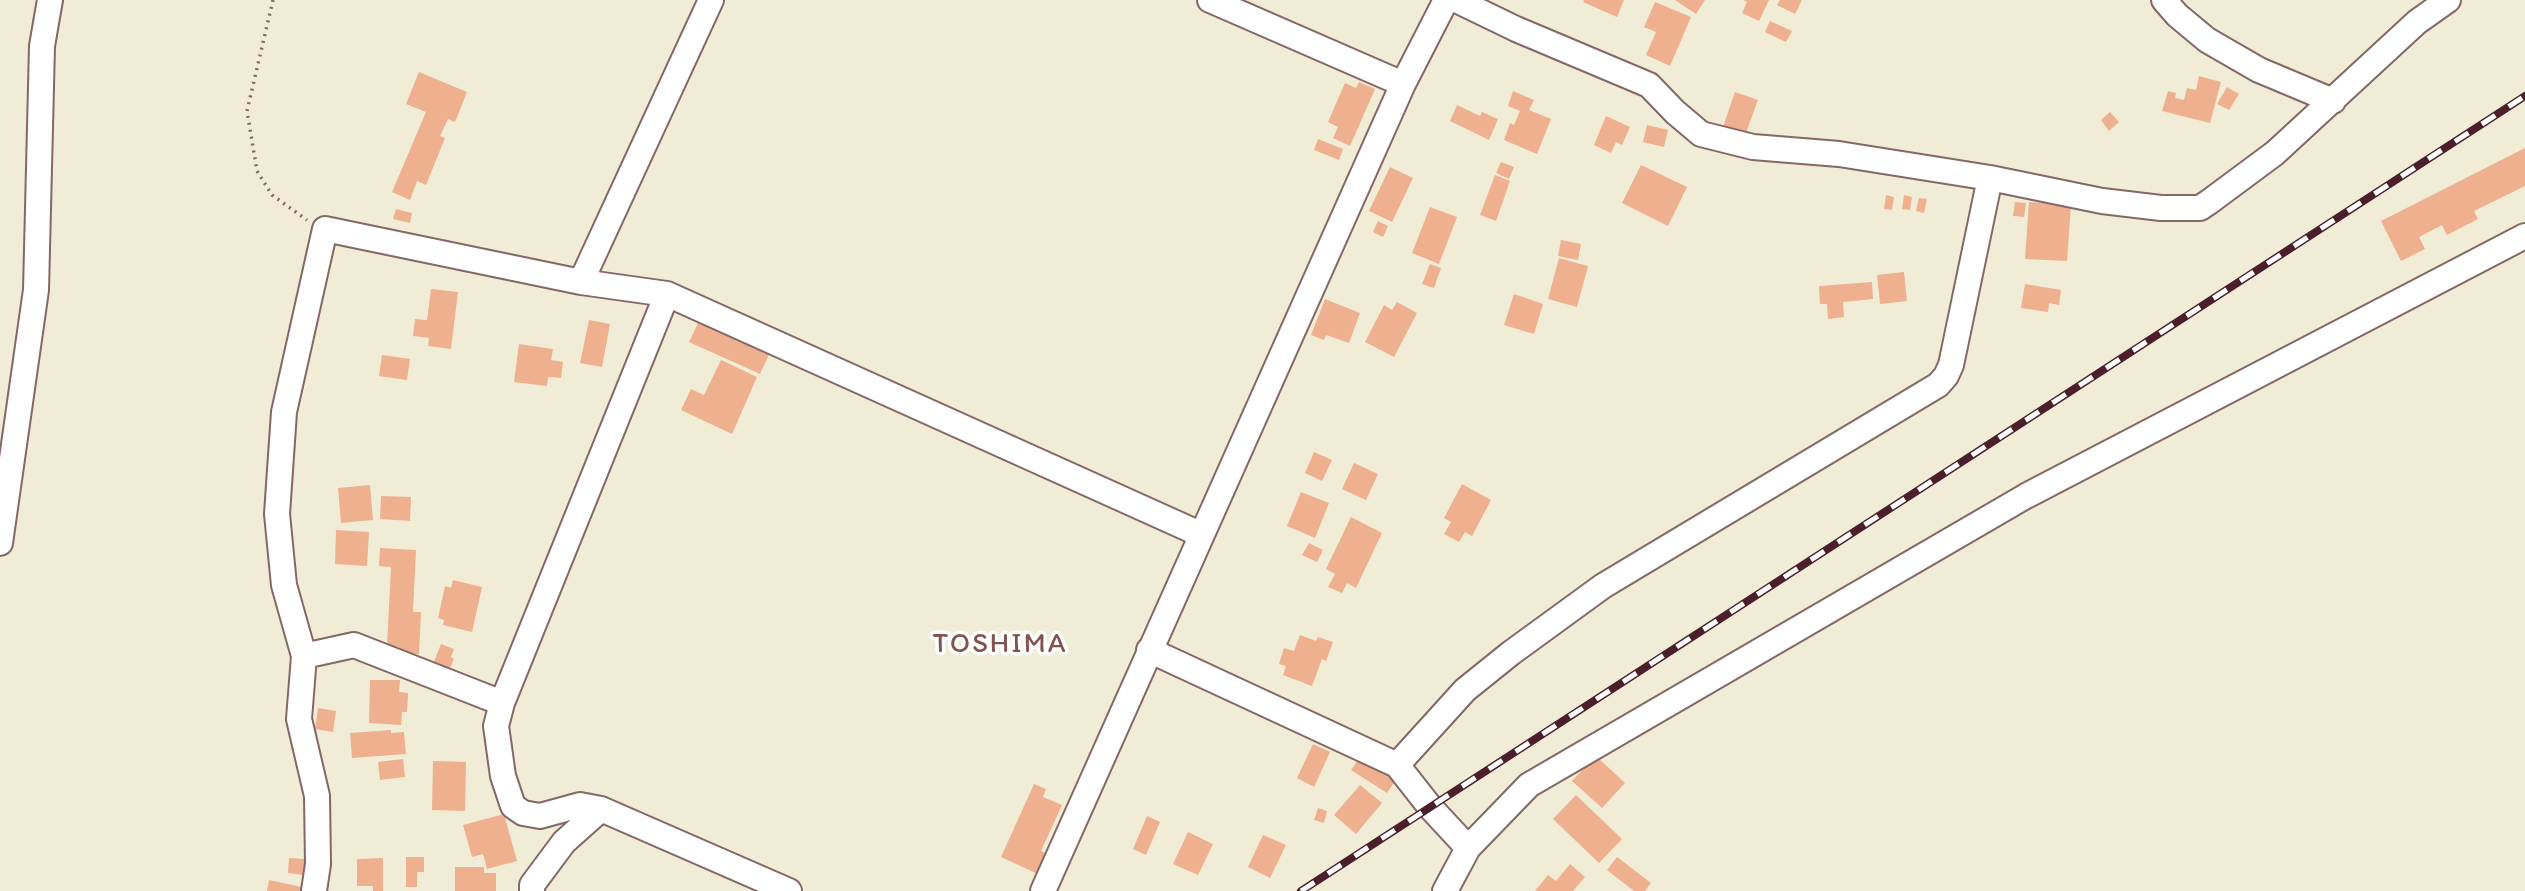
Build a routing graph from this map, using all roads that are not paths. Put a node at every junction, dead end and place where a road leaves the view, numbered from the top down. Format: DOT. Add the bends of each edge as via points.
graph roads {
  1 [pos="50,0"];
  2 [pos="711,0"];
  3 [pos="1210,0"];
  4 [pos="1446,0"];
  5 [pos="1456,0"];
  6 [pos="2164,0"];
  7 [pos="2448,0"];
  8 [pos="1403,84"];
  9 [pos="2333,101"];
  10 [pos="1990,178"];
  11 [pos="2525,236"];
  12 [pos="581,282"];
  13 [pos="667,294"];
  14 [pos="1200,534"];
  15 [pos="0,543"];
  16 [pos="1149,650"];
  17 [pos="304,656"];
  18 [pos="502,703"];
  19 [pos="1398,765"];
  20 [pos="601,809"];
  21 [pos="1468,848"];
  22 [pos="314,891"];
  23 [pos="531,891"];
  24 [pos="789,891"];
  25 [pos="1043,891"];
  26 [pos="1445,891"];
  1 -- 15 [label="street" via="42,46 36,290"];
  2 -- 12 [label="street"];
  3 -- 8 [label="street"];
  4 -- 8 [label="street"];
  5 -- 10 [label="street" via="1649,85 1701,134 1753,147 1839,154"];
  6 -- 9 [label="street" via="2207,40 2259,70"];
  7 -- 9 [label="street" via="2417,22"];
  8 -- 14 [label="street"];
  9 -- 10 [label="street" via="2275,153 2200,208 2102,201"];
  10 -- 19 [label="street" via="1951,365 1938,385 1603,586 1465,690"];
  11 -- 21 [label="street" via="2026,496 1529,785"];
  12 -- 13 [label="street"];
  12 -- 17 [label="street" via="325,229 284,412 280,453 277,514 284,585"];
  13 -- 14 [label="street"];
  13 -- 18 [label="street"];
  14 -- 16 [label="street"];
  16 -- 19 [label="street"];
  16 -- 25 [label="street"];
  17 -- 18 [label="street" via="354,645"];
  17 -- 22 [label="street" via="299,719 317,796"];
  18 -- 20 [label="street" via="496,726 503,776 513,806 536,817 580,805"];
  19 -- 21 [label="street"];
  20 -- 23 [label="street" via="564,842"];
  20 -- 24 [label="street"];
  21 -- 26 [label="street"];
}
